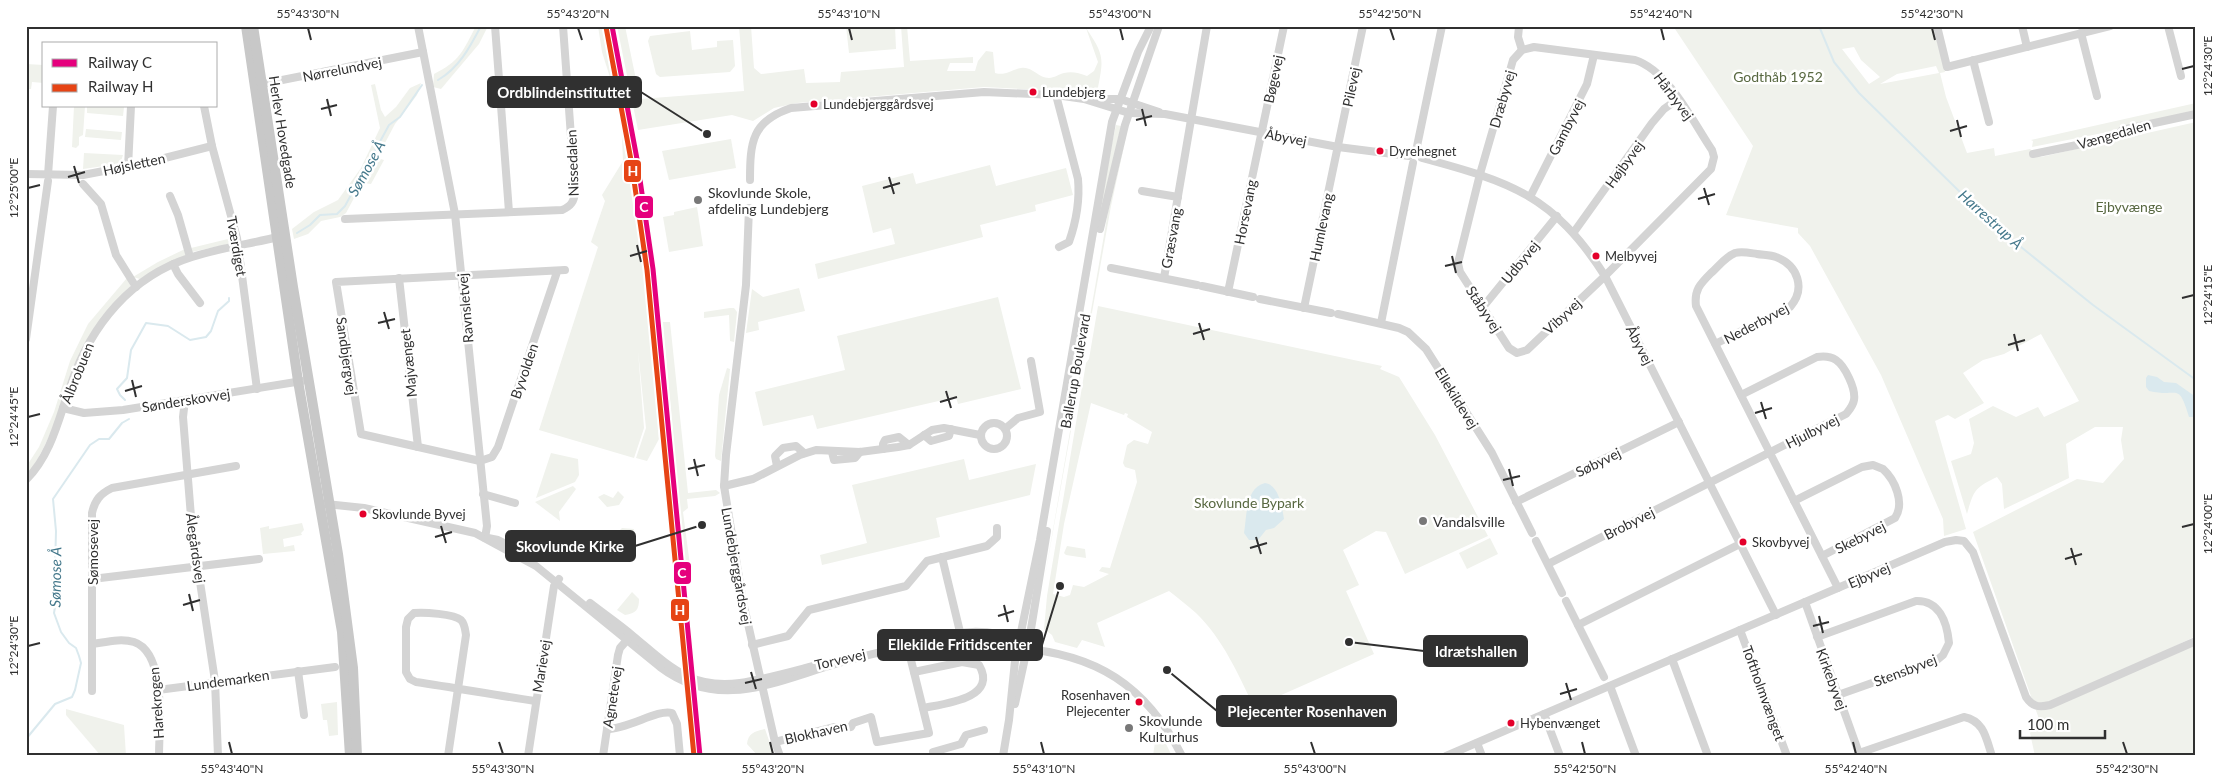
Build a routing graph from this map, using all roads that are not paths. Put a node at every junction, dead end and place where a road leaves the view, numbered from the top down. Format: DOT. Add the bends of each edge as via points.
graph roads {
  1 [pos="246,26"];
  2 [pos="253,26"];
  3 [pos="418,26"];
  4 [pos="495,26"];
  5 [pos="563,26"];
  6 [pos="1152,26"];
  7 [pos="1159,26"];
  8 [pos="1208,26"];
  9 [pos="1284,26"];
  10 [pos="1364,26"];
  11 [pos="1442,26"];
  12 [pos="1937,26"];
  13 [pos="2022,26"];
  14 [pos="2110,26"];
  15 [pos="2168,26"];
  16 [pos="1519,27"];
  17 [pos="2081,34"];
  18 [pos="2027,47"];
  19 [pos="1522,50"];
  20 [pos="423,52"];
  21 [pos="1594,55"];
  22 [pos="1973,60"];
  23 [pos="2181,76"];
  24 [pos="262,84"];
  25 [pos="1056,95"];
  26 [pos="2097,96"];
  27 [pos="1084,99"];
  28 [pos="1120,99"];
  29 [pos="1678,100"];
  30 [pos="1132,102"];
  31 [pos="53,108"];
  32 [pos="131,108"];
  33 [pos="204,108"];
  34 [pos="1116,109"];
  35 [pos="1129,113"];
  36 [pos="1164,114"];
  37 [pos="2196,114"];
  38 [pos="1192,119"];
  39 [pos="1989,122"];
  40 [pos="1261,132"];
  41 [pos="212,146"];
  42 [pos="1338,147"];
  43 [pos="1416,151"];
  44 [pos="2033,154"];
  45 [pos="1422,158"];
  46 [pos="1411,160"];
  47 [pos="128,167"];
  48 [pos="26,174"];
  49 [pos="1480,174"];
  50 [pos="48,178"];
  51 [pos="750,180"];
  52 [pos="83,184"];
  53 [pos="1142,191"];
  54 [pos="170,196"];
  55 [pos="1178,197"];
  56 [pos="1530,197"];
  57 [pos="749,208"];
  58 [pos="509,212"];
  59 [pos="455,214"];
  60 [pos="1557,216"];
  61 [pos="345,219"];
  62 [pos="1574,232"];
  63 [pos="282,240"];
  64 [pos="238,245"];
  65 [pos="1059,247"];
  66 [pos="190,257"];
  67 [pos="173,264"];
  68 [pos="1111,268"];
  69 [pos="462,274"];
  70 [pos="1605,276"];
  71 [pos="399,278"];
  72 [pos="1164,278"];
  73 [pos="136,287"];
  74 [pos="1228,292"];
  75 [pos="200,303"];
  76 [pos="1483,307"];
  77 [pos="1304,308"];
  78 [pos="1381,323"];
  79 [pos="26,339"];
  80 [pos="1715,344"];
  81 [pos="1517,353"];
  82 [pos="1031,361"];
  83 [pos="309,380"];
  84 [pos="298,382"];
  85 [pos="257,389"];
  86 [pos="1741,395"];
  87 [pos="184,400"];
  88 [pos="63,408"];
  89 [pos="1679,422"];
  90 [pos="1006,428"];
  91 [pos="980,435"];
  92 [pos="418,447"];
  93 [pos="1770,452"];
  94 [pos="804,453"];
  95 [pos="480,461"];
  96 [pos="236,466"];
  97 [pos="777,466"];
  98 [pos="189,474"];
  99 [pos="27,477"];
  100 [pos="1710,482"];
  101 [pos="724,486"];
  102 [pos="484,494"];
  103 [pos="1794,501"];
  104 [pos="1516,502"];
  105 [pos="515,503"];
  106 [pos="331,504"];
  107 [pos="319,505"];
  108 [pos="997,528"];
  109 [pos="1532,533"];
  110 [pos="485,538"];
  111 [pos="1536,541"];
  112 [pos="1740,544"];
  113 [pos="1822,556"];
  114 [pos="942,557"];
  115 [pos="259,559"];
  116 [pos="1548,564"];
  117 [pos="198,566"];
  118 [pos="92,579"];
  119 [pos="558,580"];
  120 [pos="1838,588"];
  121 [pos="1804,602"];
  122 [pos="1776,615"];
  123 [pos="1578,625"];
  124 [pos="1740,630"];
  125 [pos="960,632"];
  126 [pos="1817,637"];
  127 [pos="627,640"];
  128 [pos="2196,641"];
  129 [pos="92,644"];
  130 [pos="752,645"];
  131 [pos="907,645"];
  132 [pos="1018,645"];
  133 [pos="1028,648"];
  134 [pos="1672,659"];
  135 [pos="335,666"];
  136 [pos="298,671"];
  137 [pos="914,672"];
  138 [pos="1604,677"];
  139 [pos="216,681"];
  140 [pos="762,682"];
  141 [pos="1610,686"];
  142 [pos="458,688"];
  143 [pos="158,690"];
  144 [pos="92,691"];
  145 [pos="1838,695"];
  146 [pos="535,701"];
  147 [pos="923,708"];
  148 [pos="1544,714"];
  149 [pos="304,715"];
  150 [pos="1010,720"];
  151 [pos="607,729"];
  152 [pos="984,730"];
  153 [pos="775,742"];
  154 [pos="1477,742"];
  155 [pos="933,752"];
  156 [pos="1859,754"];
  157 [pos="159,756"];
  158 [pos="218,756"];
  159 [pos="350,756"];
  160 [pos="357,756"];
  161 [pos="448,756"];
  162 [pos="528,756"];
  163 [pos="603,756"];
  164 [pos="680,756"];
  165 [pos="780,756"];
  166 [pos="1003,756"];
  167 [pos="1182,756"];
  168 [pos="1446,756"];
  169 [pos="1482,756"];
  170 [pos="1560,756"];
  171 [pos="1636,756"];
  172 [pos="1708,756"];
  173 [pos="1787,756"];
  174 [pos="1992,756"];
  1 -- 63 [label="main road, Herlev Hovedgade"];
  2 -- 24 [label="main road, Herlev Hovedgade"];
  3 -- 20 [label="street, Ravnsletvej"];
  4 -- 58 [label="street"];
  5 -- 58 [label="street, Nissedalen" via="576,192 574,201 562,210"];
  6 -- 28 [label="street, Ballerup Boulevard"];
  7 -- 30 [label="street, Ballerup Boulevard"];
  8 -- 38 [label="street, Græsvang"];
  9 -- 40 [label="street, Bøgevej"];
  10 -- 42 [label="street, Pilevej"];
  11 -- 43 [label="street"];
  12 -- 22 [label="street" via="1947,66"];
  13 -- 18 [label="street"];
  14 -- 17 [label="street"];
  15 -- 23 [label="street"];
  16 -- 19 [label="street"];
  17 -- 18 [label="street"];
  17 -- 26 [label="street"];
  18 -- 22 [label="street"];
  19 -- 21 [label="street, Hårbyvej" via="1534,47"];
  19 -- 49 [label="street, Dræbyvej" via="1513,60"];
  20 -- 24 [label="street, Nørrelundvej"];
  20 -- 59 [label="street, Ravnsletvej"];
  21 -- 29 [label="street, Hårbyvej" via="1644,63 1663,78"];
  21 -- 56 [label="street, Gambyvej" via="1587,84"];
  22 -- 39 [label="street"];
  24 -- 63 [label="main road, Herlev Hovedgade"];
  25 -- 27 [label="street"];
  25 -- 51 [label="street" via="984,92 792,108 776,113 758,129 750,150"];
  25 -- 65 [label="street" via="1079,193 1069,242"];
  27 -- 28 [label="street"];
  27 -- 34 [label="street"];
  28 -- 30 [label="street"];
  28 -- 34 [label="street, Ballerup Boulevard"];
  29 -- 62 [label="street, Højbyvej" via="1664,109 1652,124"];
  29 -- 70 [label="street, Hårbyvej" via="1712,150 1714,162 1711,169"];
  30 -- 35 [label="street, Ballerup Boulevard"];
  30 -- 36 [label="street, Åbyvej"];
  31 -- 50 [label="street"];
  32 -- 47 [label="street"];
  33 -- 41 [label="street, Tværdiget"];
  34 -- 35 [label="street"];
  34 -- 132 [label="street, Ballerup Boulevard" via="1104,162 1042,531"];
  35 -- 36 [label="street, Åbyvej"];
  35 -- 133 [label="street, Ballerup Boulevard" via="1101,220"];
  36 -- 38 [label="street, Åbyvej"];
  37 -- 44 [label="street, Vængedalen" via="2122,130 2116,137"];
  38 -- 40 [label="street, Åbyvej"];
  38 -- 55 [label="street, Græsvang"];
  40 -- 42 [label="street, Åbyvej"];
  40 -- 74 [label="street, Horsevang"];
  41 -- 47 [label="street, Højsletten"];
  41 -- 64 [label="street, Tværdiget"];
  42 -- 46 [label="street, Åbyvej"];
  42 -- 77 [label="street, Humlevang"];
  43 -- 45 [label="street"];
  43 -- 46 [label="street" via="1411,152"];
  45 -- 46 [label="street" via="1419,163"];
  45 -- 49 [label="street, Åbyvej"];
  46 -- 78 [label="street"];
  47 -- 50 [label="street, Højsletten"];
  48 -- 50 [label="street, Højsletten"];
  49 -- 56 [label="street, Åbyvej"];
  49 -- 76 [label="street, Ståbyvej" via="1458,263 1460,272"];
  50 -- 79 [label="street"];
  52 -- 73 [label="street" via="101,204 116,255"];
  53 -- 55 [label="street, Græsvang"];
  54 -- 66 [label="street"];
  55 -- 72 [label="street, Græsvang"];
  56 -- 60 [label="street, Åbyvej"];
  57 -- 101 [label="street, Lundebjerggårdsvej" via="746,285"];
  58 -- 59 [label="street, Nissedalen"];
  59 -- 61 [label="street, Nissedalen"];
  59 -- 69 [label="street, Ravnsletvej"];
  60 -- 62 [label="street, Åbyvej"];
  60 -- 76 [label="street, Udbyvej"];
  62 -- 70 [label="street, Åbyvej"];
  63 -- 64 [label="street, Ålbrobuen"];
  63 -- 83 [label="main road"];
  63 -- 84 [label="main road"];
  64 -- 66 [label="street, Ålbrobuen"];
  64 -- 85 [label="street, Tværdiget"];
  66 -- 67 [label="street, Ålbrobuen"];
  67 -- 73 [label="street, Ålbrobuen"];
  67 -- 75 [label="street"];
  68 -- 72 [label="street, Græsvang"];
  69 -- 71 [label="street, Sandbjergvej"];
  69 -- 95 [label="street, Ravnsletvej"];
  69 -- 95 [label="street, Byvolden" via="561,271 498,447 492,457"];
  70 -- 81 [label="street, Vibyvej" via="1527,350"];
  70 -- 89 [label="street, Åbyvej"];
  71 -- 92 [label="street, Majvænget"];
  71 -- 92 [label="street, Sandbjergvej" via="336,282 358,428 361,434"];
  72 -- 74 [label="street, Græsvang"];
  73 -- 88 [label="street, Ålbrobuen" via="94,331 78,364"];
  74 -- 77 [label="street"];
  76 -- 81 [label="street, Ståbyvej" via="1509,348"];
  77 -- 78 [label="street, Ellekildevej"];
  78 -- 104 [label="street, Ellekildevej" via="1408,332 1426,349 1492,453"];
  80 -- 80 [label="street, Nederbyvej" via="1696,306 1699,285 1729,256 1743,252 1776,258 1791,268 1799,281 1797,300"];
  80 -- 86 [label="street, Nederbyvej"];
  82 -- 90 [label="street" via="1040,412 1018,418"];
  83 -- 84 [label="street, Sønderskovvej"];
  83 -- 106 [label="main road"];
  84 -- 85 [label="street, Sønderskovvej"];
  84 -- 107 [label="main road"];
  85 -- 87 [label="street, Sønderskovvej"];
  86 -- 93 [label="street, Nederbyvej"];
  86 -- 93 [label="street, Hjulbyvej" via="1823,356 1841,365 1854,389 1854,402 1846,414"];
  87 -- 88 [label="street, Sønderskovvej" via="104,412 84,413"];
  87 -- 98 [label="street, Ålegårdsvej"];
  88 -- 99 [label="street, Ålbrobuen" via="45,455"];
  89 -- 100 [label="street, Åbyvej"];
  89 -- 104 [label="street, Søbyvej"];
  90 -- 91 [label="street" via="991,424"];
  90 -- 91 [label="street" via="1006,441 998,447 988,447"];
  91 -- 94 [label="street" via="944,428 909,445 860,452 822,450"];
  92 -- 95 [label="street, Sandbjergvej"];
  93 -- 100 [label="street, Hjulbyvej"];
  93 -- 103 [label="street, Nederbyvej"];
  94 -- 97 [label="street"];
  94 -- 97 [label="street" via="796,446 783,448 775,456"];
  95 -- 102 [label="street, Ravnsletvej"];
  96 -- 98 [label="street, Sømosevej"];
  97 -- 101 [label="street" via="753,479"];
  98 -- 117 [label="street, Ålegårdsvej"];
  98 -- 118 [label="street, Sømosevej" via="112,488 101,494 92,513"];
  100 -- 112 [label="street, Åbyvej"];
  100 -- 116 [label="street, Brobyvej"];
  101 -- 130 [label="street, Lundebjerggårdsvej"];
  102 -- 105 [label="street"];
  102 -- 110 [label="street, Ravnsletvej" via="488,526"];
  103 -- 113 [label="street, Nederbyvej"];
  103 -- 113 [label="street, Skebyvej" via="1868,466 1882,469 1892,482 1900,505 1895,518"];
  104 -- 109 [label="street, Ellekildevej"];
  106 -- 107 [label="street, Torvevej"];
  106 -- 110 [label="street, Torvevej" via="364,508"];
  106 -- 160 [label="main road" via="352,659"];
  107 -- 159 [label="main road" via="342,632"];
  108 -- 114 [label="street, Lundebjerggårdsvej" via="997,537 987,546"];
  110 -- 119 [label="street, Torvevej"];
  111 -- 116 [label="street"];
  112 -- 122 [label="street, Åbyvej"];
  112 -- 123 [label="street"];
  113 -- 120 [label="street, Nederbyvej"];
  114 -- 125 [label="street"];
  114 -- 130 [label="street, Lundebjerggårdsvej" via="927,561 906,586 809,610 788,636"];
  115 -- 117 [label="street"];
  116 -- 123 [label="street"];
  117 -- 118 [label="street"];
  117 -- 139 [label="street, Ålegårdsvej"];
  118 -- 129 [label="street, Sømosevej"];
  119 -- 127 [label="street, Torvevej"];
  119 -- 140 [label="street, Torvevej" via="679,673 720,684"];
  119 -- 146 [label="street, Marievej" via="554,586"];
  120 -- 121 [label="street, Ejbyvej"];
  120 -- 128 [label="street, Ejbyvej" via="1945,542 1964,541 1973,552 2026,697 2037,707 2050,706"];
  121 -- 122 [label="street, Ejbyvej"];
  121 -- 126 [label="street, Kirkebyvej"];
  122 -- 124 [label="street, Ejbyvej"];
  123 -- 138 [label="street"];
  124 -- 134 [label="street, Ejbyvej"];
  124 -- 173 [label="street, Toftholmvænget"];
  125 -- 131 [label="street, Torvevej"];
  125 -- 132 [label="street, Torvevej" via="1005,636 1013,638"];
  126 -- 145 [label="street, Kirkebyvej"];
  126 -- 145 [label="street, Stensbyvej" via="1916,601 1931,603 1940,612 1949,643 1944,655"];
  127 -- 140 [label="street, Torvevej" via="670,675 696,687 732,692"];
  127 -- 151 [label="street, Agnetevej" via="618,655"];
  129 -- 143 [label="street, Harekrogen" via="123,640 139,644 153,660"];
  129 -- 144 [label="street, Sømosevej"];
  130 -- 140 [label="street, Lundebjerggårdsvej"];
  131 -- 132 [label="street, Torvevej" via="962,641"];
  131 -- 137 [label="street, Blokhaven"];
  131 -- 140 [label="street, Torvevej"];
  132 -- 133 [label="street, Torvevej"];
  132 -- 150 [label="street, Ballerup Boulevard"];
  133 -- 150 [label="street, Ballerup Boulevard"];
  133 -- 167 [label="street, Torvevej" via="1093,664 1117,678 1152,709"];
  134 -- 141 [label="street, Ejbyvej"];
  134 -- 172 [label="street"];
  135 -- 136 [label="street, Lundemarken"];
  136 -- 139 [label="street, Lundemarken"];
  136 -- 149 [label="street"];
  137 -- 147 [label="street, Blokhaven"];
  137 -- 147 [label="street" via="962,662 979,665 982,671 980,688 973,696"];
  139 -- 143 [label="street, Lundemarken"];
  139 -- 158 [label="street, Ålegårdsvej"];
  140 -- 153 [label="street, Lundebjerggårdsvej"];
  141 -- 148 [label="street, Ejbyvej"];
  141 -- 171 [label="street"];
  142 -- 142 [label="street" via="466,635 461,621 455,617 414,613 406,627 406,672 410,679"];
  142 -- 146 [label="street"];
  142 -- 161 [label="street"];
  143 -- 157 [label="street, Harekrogen"];
  145 -- 156 [label="street, Kirkebyvej"];
  146 -- 162 [label="street, Marievej"];
  147 -- 153 [label="street, Blokhaven" via="929,733 877,742 871,717 853,723 851,727 835,727"];
  148 -- 154 [label="street, Ejbyvej"];
  148 -- 170 [label="street"];
  150 -- 166 [label="street, Ballerup Boulevard"];
  151 -- 163 [label="street, Agnetevej"];
  151 -- 164 [label="street" via="623,728 663,712 672,713"];
  152 -- 155 [label="street" via="966,736 961,744"];
  153 -- 165 [label="street, Lundebjerggårdsvej"];
  154 -- 168 [label="street, Ejbyvej"];
  154 -- 169 [label="street"];
  156 -- 174 [label="street" via="1964,717 1982,727"];
}
